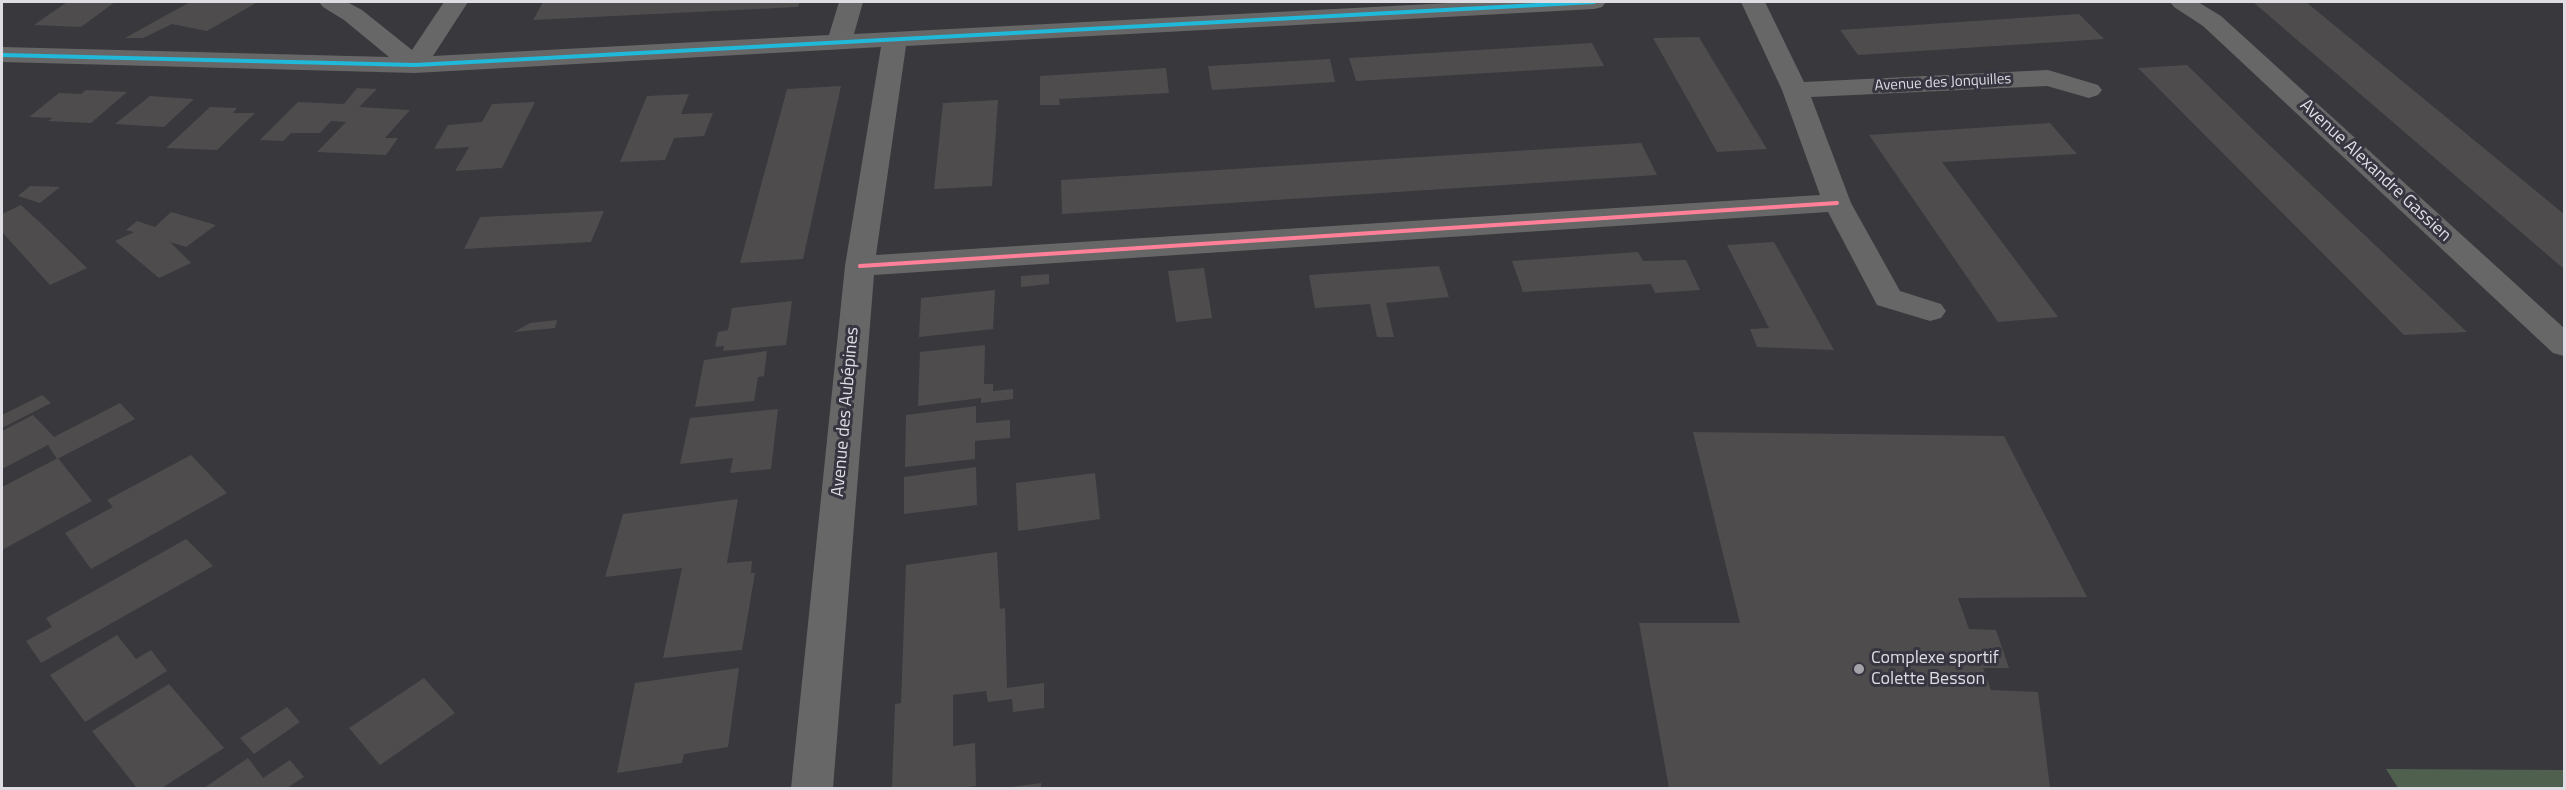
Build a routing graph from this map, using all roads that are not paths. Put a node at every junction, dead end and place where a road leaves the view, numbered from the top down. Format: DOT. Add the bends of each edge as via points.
graph roads {
  1 [pos="331,2"];
  2 [pos="456,2"];
  3 [pos="851,2"];
  4 [pos="1594,2"];
  5 [pos="1753,2"];
  6 [pos="2182,2"];
  7 [pos="1453,5"];
  8 [pos="1199,12"];
  9 [pos="895,38"];
  10 [pos="840,41"];
  11 [pos="2,55"];
  12 [pos="415,65"];
  13 [pos="1795,90"];
  14 [pos="2089,90"];
  15 [pos="1837,203"];
  16 [pos="860,266"];
  17 [pos="1930,311"];
  18 [pos="2565,345"];
  19 [pos="812,789"];
  1 -- 12 [label="street"];
  2 -- 12 [label="street"];
  3 -- 10 [label="street"];
  4 -- 7 [label="street"];
  5 -- 13 [label="street"];
  6 -- 18 [label="street, Avenue Alexandre Gassien" via="2212,21"];
  7 -- 8 [label="street"];
  8 -- 9 [label="street"];
  9 -- 10 [label="street"];
  9 -- 16 [label="street, Avenue des Aubépines"];
  10 -- 12 [label="street"];
  11 -- 12 [label="street"];
  13 -- 14 [label="street, Avenue des Jonquilles" via="2048,78"];
  13 -- 15 [label="street"];
  15 -- 16 [label="street"];
  15 -- 17 [label="street" via="1888,298"];
  16 -- 19 [label="street, Avenue des Aubépines"];
}
